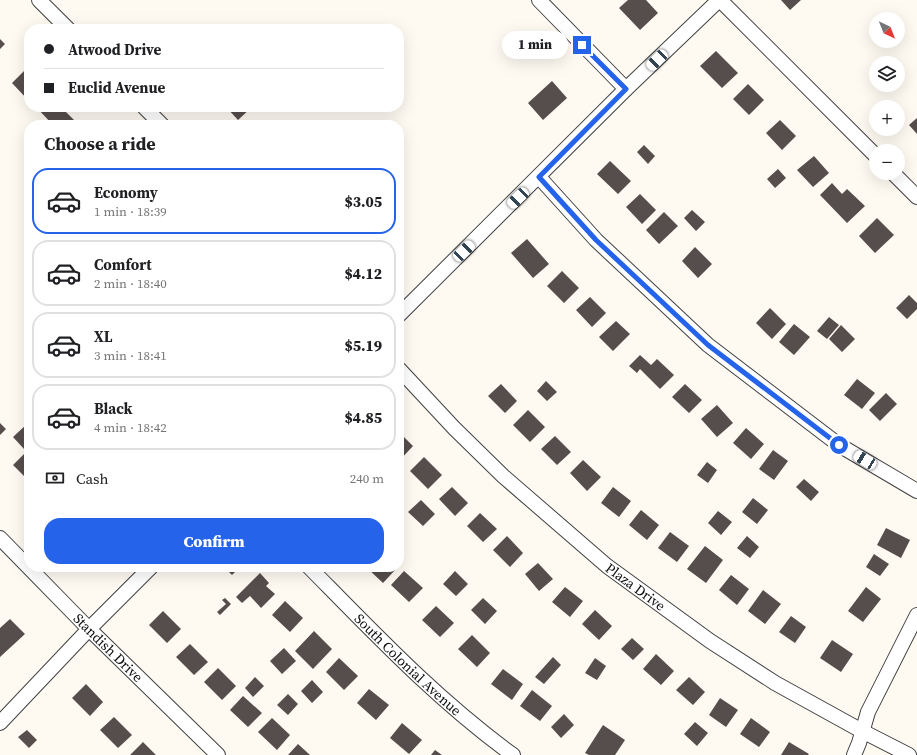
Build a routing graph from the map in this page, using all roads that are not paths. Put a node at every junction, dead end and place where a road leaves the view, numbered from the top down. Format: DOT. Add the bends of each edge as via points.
graph roads {
  1 [pos="40,0"];
  2 [pos="539,0"];
  3 [pos="719,0"];
  4 [pos="63,24"];
  5 [pos="626,89"];
  6 [pos="149,112"];
  7 [pos="157,120"];
  8 [pos="869,149"];
  9 [pos="539,177"];
  10 [pos="900,180"];
  11 [pos="917,197"];
  12 [pos="404,310"];
  13 [pos="404,374"];
  14 [pos="917,492"];
  15 [pos="0,538"];
  16 [pos="24,563"];
  17 [pos="33,572"];
  18 [pos="146,572"];
  19 [pos="314,572"];
  20 [pos="917,615"];
  21 [pos="89,629"];
  22 [pos="0,722"];
  23 [pos="862,731"];
  24 [pos="218,755"];
  25 [pos="514,755"];
  26 [pos="854,755"];
  27 [pos="910,755"];
  1 -- 4 [label="street"];
  2 -- 5 [label="street"];
  3 -- 5 [label="street"];
  3 -- 8 [label="street"];
  5 -- 9 [label="street"];
  6 -- 7 [label="street"];
  9 -- 12 [label="street"];
  9 -- 14 [label="street" via="596,240 708,345 839,445"];
  10 -- 11 [label="street"];
  13 -- 23 [label="street, Plaza Drive" via="504,476 607,566 710,641 775,683"];
  15 -- 16 [label="street, Standish Drive"];
  17 -- 21 [label="street, Standish Drive"];
  18 -- 21 [label="street"];
  19 -- 25 [label="street, South Colonial Avenue" via="442,698"];
  20 -- 23 [label="street" via="868,712"];
  21 -- 22 [label="street"];
  21 -- 24 [label="street, Standish Drive"];
  23 -- 26 [label="street"];
  23 -- 27 [label="street, Plaza Drive"];
}
